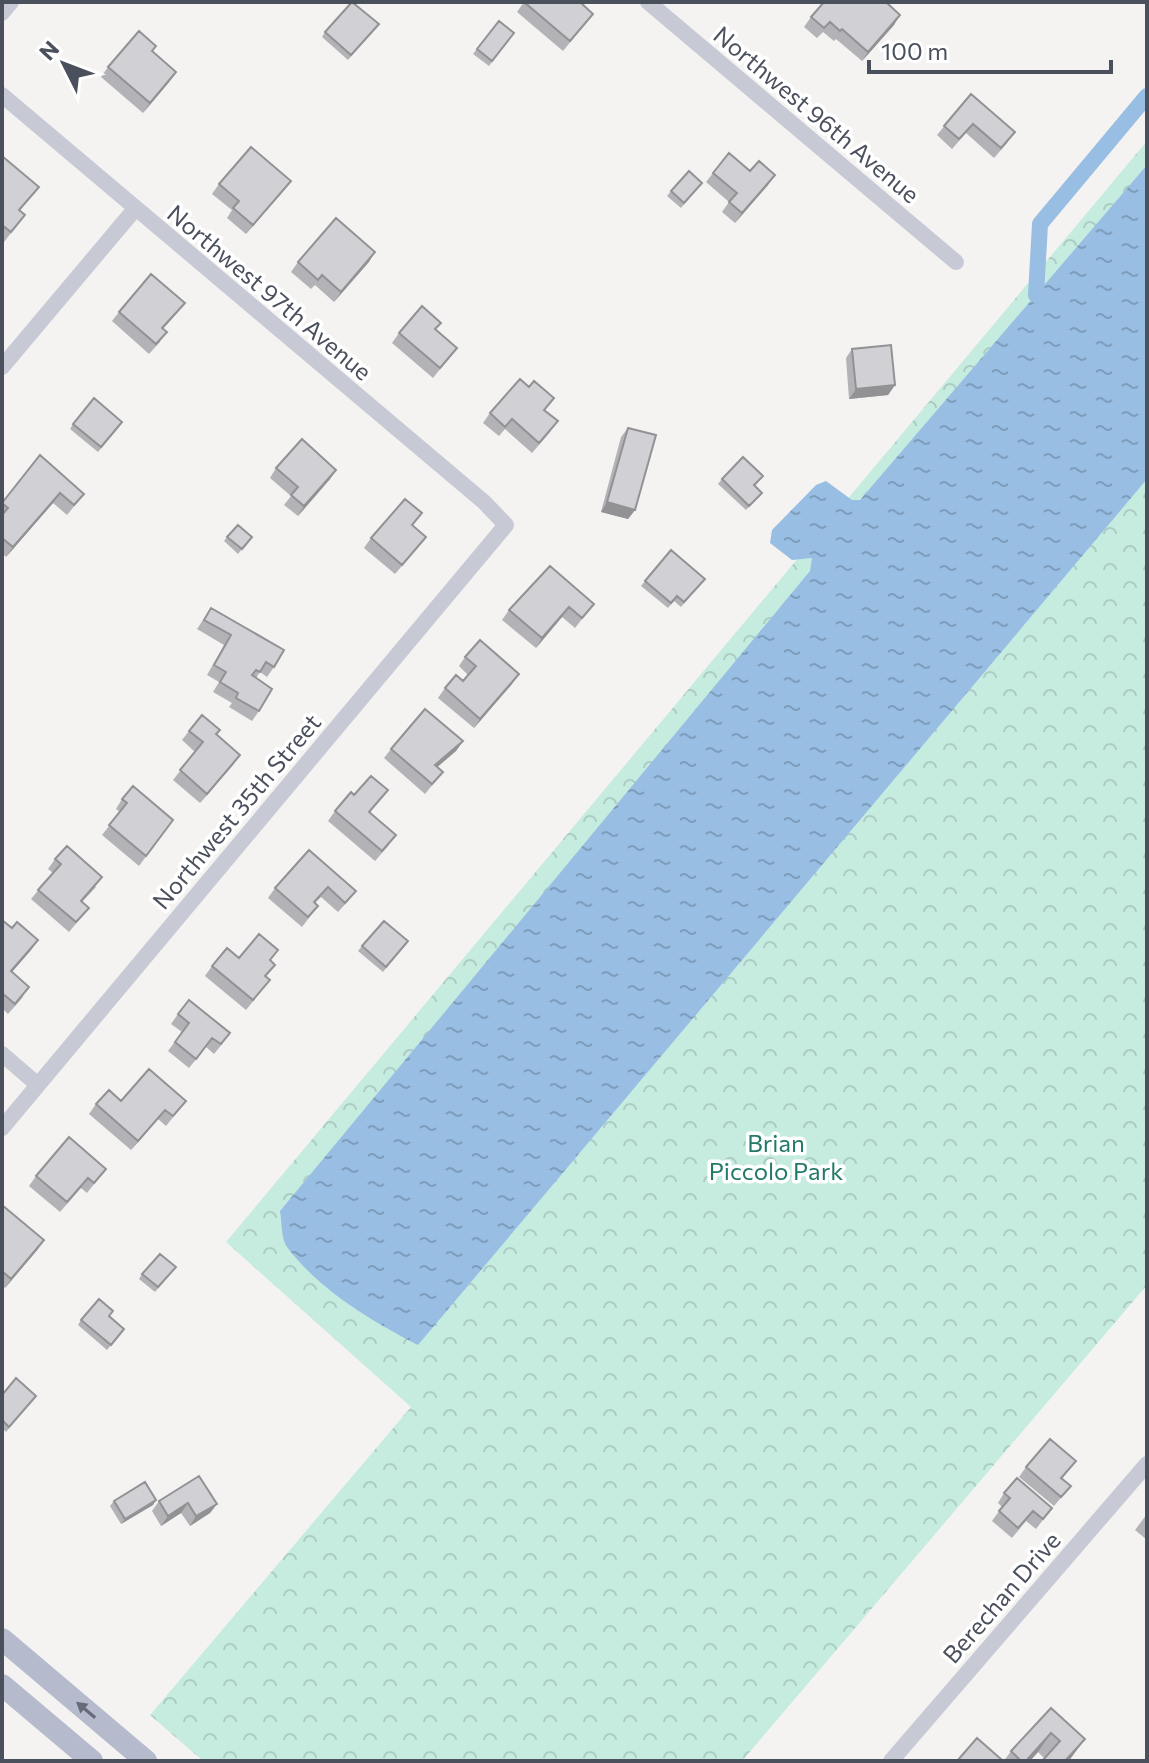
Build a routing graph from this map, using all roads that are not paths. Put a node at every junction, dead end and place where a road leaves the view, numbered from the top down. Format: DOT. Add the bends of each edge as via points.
graph roads {
  1 [pos="11,2"];
  2 [pos="648,2"];
  3 [pos="2,13"];
  4 [pos="2,95"];
  5 [pos="135,209"];
  6 [pos="956,262"];
  7 [pos="2,367"];
  8 [pos="506,525"];
  9 [pos="2,1054"];
  10 [pos="38,1085"];
  11 [pos="2,1128"];
  12 [pos="1147,1464"];
  13 [pos="2,1639"];
  14 [pos="2,1685"];
  15 [pos="92,1761"];
  16 [pos="146,1761"];
  17 [pos="891,1761"];
  1 -- 3 [label="street"];
  2 -- 6 [label="street, Northwest 96th Avenue"];
  4 -- 5 [label="street, Northwest 97th Avenue"];
  5 -- 7 [label="street"];
  5 -- 8 [label="street, Northwest 97th Avenue"];
  8 -- 10 [label="street, Northwest 35th Street"];
  9 -- 10 [label="street"];
  10 -- 11 [label="street, Northwest 35th Street"];
  12 -- 17 [label="street, Berechan Drive"];
  16 -- 13 [label="main road, one-way"];
  14 -- 15 [label="main road"];
}
